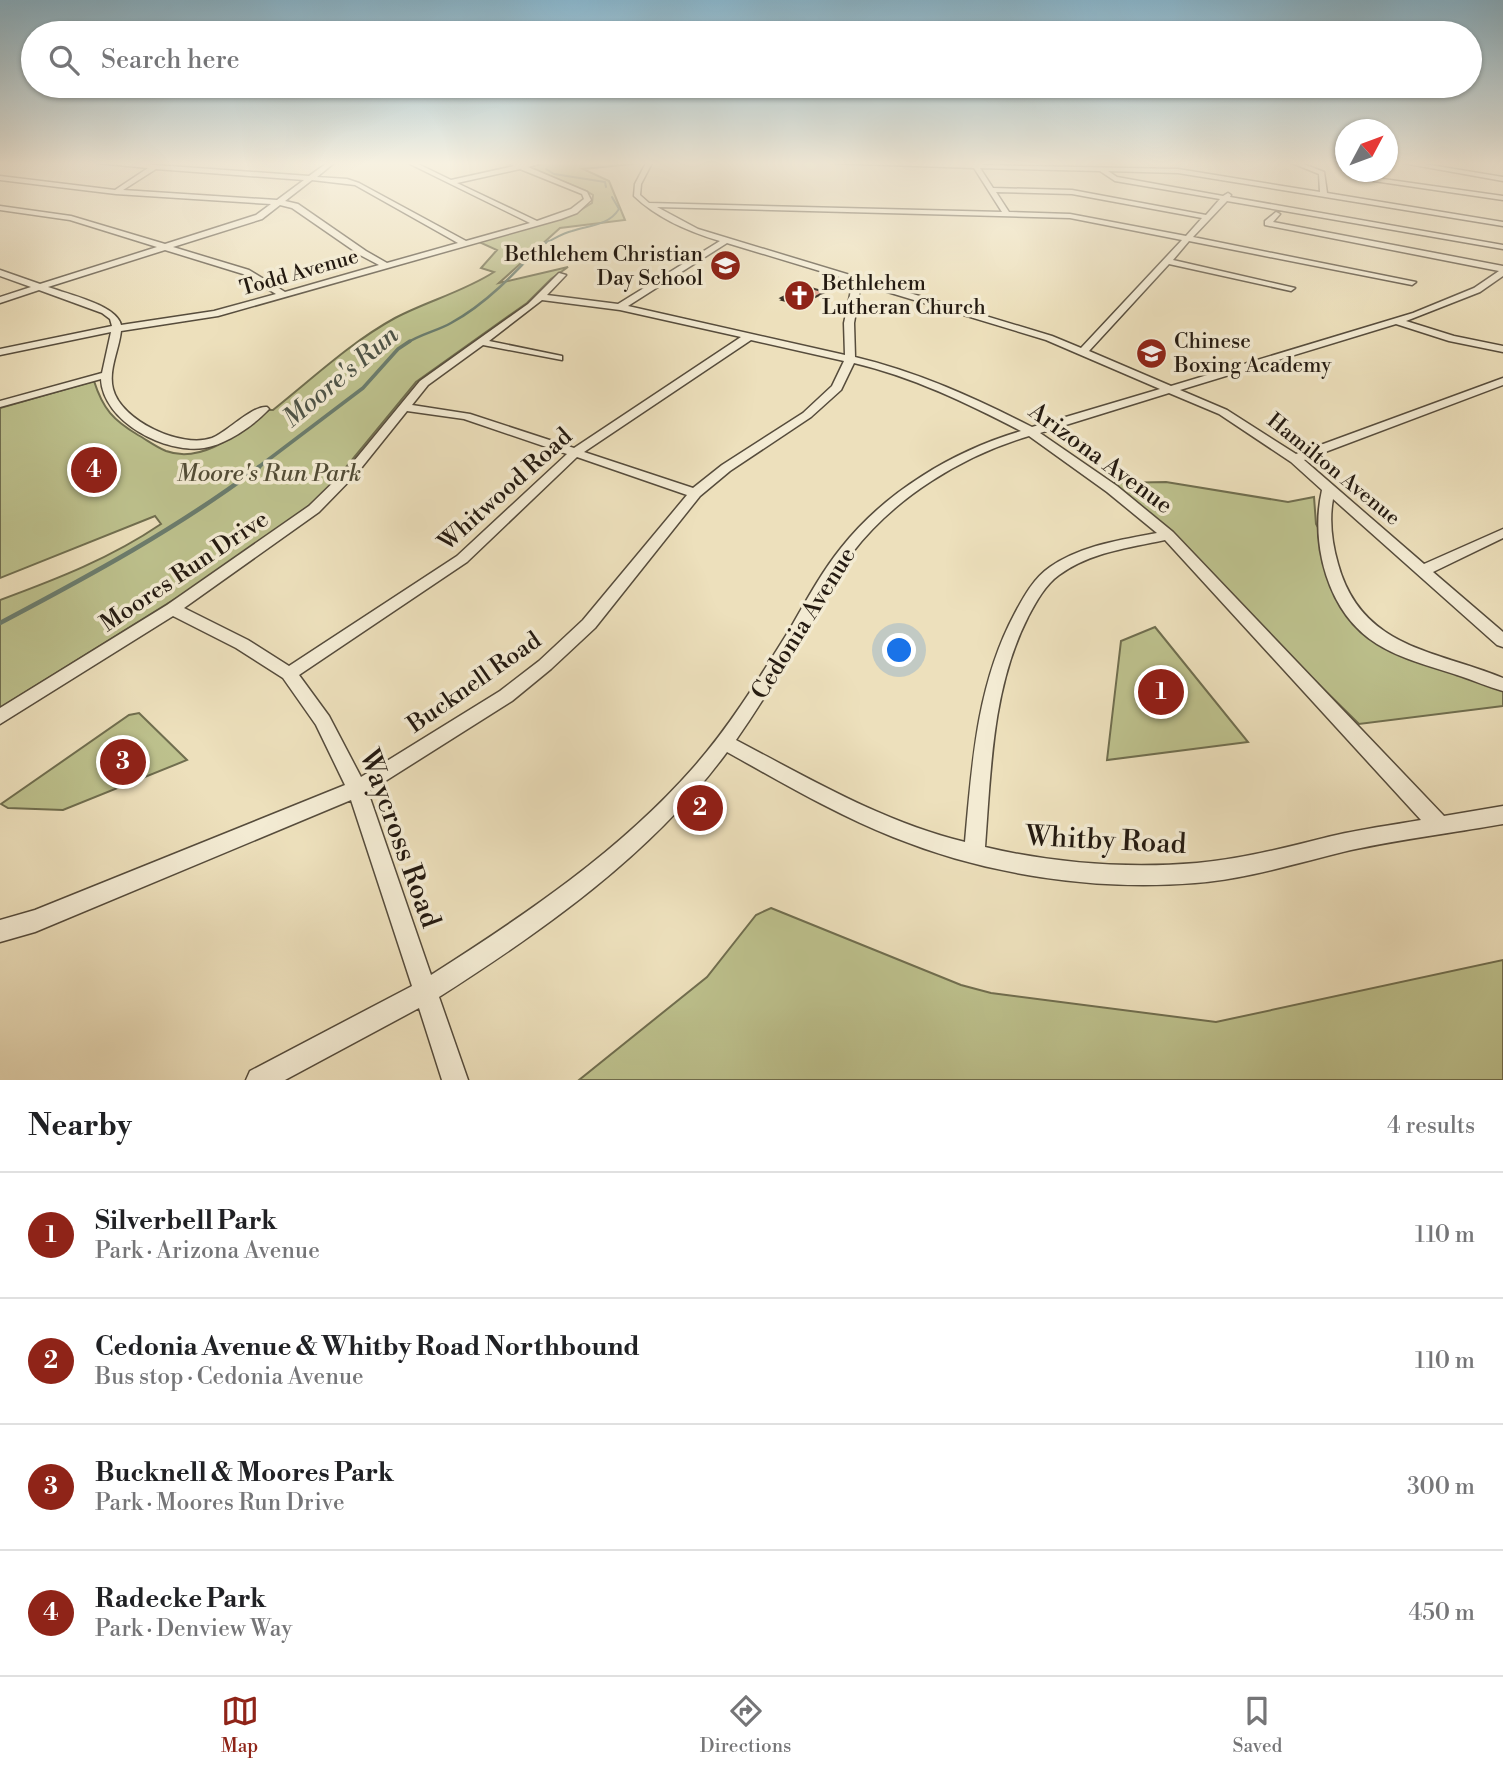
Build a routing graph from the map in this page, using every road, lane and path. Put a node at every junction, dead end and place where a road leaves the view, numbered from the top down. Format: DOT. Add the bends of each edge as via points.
graph roads {
  1 [pos="35,213"];
  2 [pos="264,213"];
  3 [pos="306,213"];
  4 [pos="410,213"];
  5 [pos="516,213"];
  6 [pos="564,213"];
  7 [pos="663,213"];
  8 [pos="1015,213"];
  9 [pos="1187,213"];
  10 [pos="1210,213"];
  11 [pos="1308,213"];
  12 [pos="1440,213"];
  13 [pos="1276,214"];
  14 [pos="1206,217"];
  15 [pos="536,223"];
  16 [pos="1503,224"];
  17 [pos="1188,238"];
  18 [pos="724,242"];
  19 [pos="464,243"];
  20 [pos="165,247"];
  21 [pos="1503,247"];
  22 [pos="1167,261"];
  23 [pos="387,266"];
  24 [pos="1503,271"];
  25 [pos="0,273"];
  26 [pos="562,275"];
  27 [pos="857,281"];
  28 [pos="1412,282"];
  29 [pos="39,288"];
  30 [pos="1291,288"];
  31 [pos="284,295"];
  32 [pos="542,297"];
  33 [pos="0,300"];
  34 [pos="620,307"];
  35 [pos="1397,321"];
  36 [pos="116,329"];
  37 [pos="750,336"];
  38 [pos="481,342"];
  39 [pos="1503,349"];
  40 [pos="1084,351"];
  41 [pos="0,352"];
  42 [pos="558,358"];
  43 [pos="850,360"];
  44 [pos="105,375"];
  45 [pos="1503,381"];
  46 [pos="1170,388"];
  47 [pos="0,404"];
  48 [pos="404,407"];
  49 [pos="263,409"];
  50 [pos="1030,431"];
  51 [pos="576,452"];
  52 [pos="1295,459"];
  53 [pos="1329,488"];
  54 [pos="695,493"];
  55 [pos="1503,533"];
  56 [pos="1168,536"];
  57 [pos="1424,570"];
  58 [pos="172,609"];
  59 [pos="1503,641"];
  60 [pos="289,674"];
  61 [pos="1503,685"];
  62 [pos="0,717"];
  63 [pos="726,743"];
  64 [pos="357,789"];
  65 [pos="1503,815"];
  66 [pos="1440,826"];
  67 [pos="974,853"];
  68 [pos="0,931"];
  69 [pos="425,992"];
  70 [pos="259,1080"];
  71 [pos="455,1080"];
  1 -- 20 [label="street" via="71,219"];
  2 -- 20 [label="street"];
  3 -- 23 [label="street"];
  4 -- 19 [label="street"];
  5 -- 15 [label="street"];
  6 -- 15 [label="street, Todd Avenue"];
  7 -- 18 [label="street, Hamilton Avenue"];
  8 -- 17 [label="street" via="1070,216"];
  9 -- 14 [label="street"];
  10 -- 14 [label="street"];
  11 -- 21 [label="street"];
  12 -- 16 [label="street"];
  13 -- 24 [label="street" via="1268,223"];
  14 -- 17 [label="street"];
  15 -- 19 [label="street, Todd Avenue"];
  17 -- 22 [label="street"];
  17 -- 28 [label="street"];
  18 -- 27 [label="street, Hamilton Avenue"];
  18 -- 34 [label="street"];
  19 -- 23 [label="street, Todd Avenue"];
  20 -- 29 [label="street"];
  20 -- 31 [label="street" via="246,272"];
  22 -- 30 [label="street"];
  22 -- 40 [label="street"];
  23 -- 31 [label="street, Todd Avenue"];
  24 -- 35 [label="street, Cedonia Avenue" via="1467,295"];
  25 -- 29 [label="street"];
  26 -- 32 [label="street, Moores Run Drive"];
  27 -- 40 [label="street, Hamilton Avenue"];
  27 -- 43 [label="street, Bucknell Road" via="849,323"];
  29 -- 33 [label="street"];
  29 -- 36 [label="street" via="111,314"];
  31 -- 36 [label="street, Todd Avenue" via="197,318"];
  32 -- 34 [label="street, Arizona Avenue"];
  32 -- 38 [label="street, Moores Run Drive"];
  34 -- 37 [label="street, Arizona Avenue"];
  35 -- 39 [label="street" via="1451,339"];
  35 -- 46 [label="street, Cedonia Avenue"];
  36 -- 41 [label="street, Todd Avenue"];
  36 -- 44 [label="street"];
  37 -- 43 [label="street, Arizona Avenue"];
  37 -- 51 [label="street, Whitwood Road"];
  38 -- 42 [label="street"];
  38 -- 48 [label="street, Moores Run Drive" via="424,383"];
  40 -- 46 [label="street, Hamilton Avenue"];
  43 -- 50 [label="street, Arizona Avenue" via="929,382"];
  43 -- 54 [label="street, Bucknell Road" via="837,388 823,402"];
  44 -- 47 [label="street"];
  44 -- 49 [label="street" via="114,404 138,425 170,443 192,446 227,435"];
  45 -- 52 [label="street"];
  46 -- 50 [label="street, Cedonia Avenue"];
  46 -- 52 [label="street, Hamilton Avenue" via="1245,424"];
  48 -- 51 [label="street" via="463,415"];
  48 -- 58 [label="street, Moores Run Drive" via="354,469 314,509"];
  50 -- 56 [label="street, Arizona Avenue"];
  50 -- 63 [label="street, Cedonia Avenue" via="942,471 893,503 855,539 823,583"];
  51 -- 54 [label="street"];
  51 -- 60 [label="street, Whitwood Road" via="462,559"];
  52 -- 53 [label="street, Hamilton Avenue"];
  53 -- 57 [label="street, Hamilton Avenue"];
  53 -- 61 [label="street" via="1324,516 1331,565 1359,620 1382,639"];
  54 -- 64 [label="street, Bucknell Road" via="604,607 545,666 506,696"];
  55 -- 57 [label="street"];
  56 -- 66 [label="street, Arizona Avenue"];
  56 -- 67 [label="street" via="1074,559 1045,578 1036,590 1012,632 988,711"];
  57 -- 59 [label="street, Hamilton Avenue"];
  58 -- 60 [label="street, Waycross Road" via="242,643"];
  58 -- 62 [label="street, Moores Run Drive"];
  60 -- 64 [label="street, Waycross Road" via="323,721"];
  63 -- 67 [label="street, Whitby Road" via="900,830"];
  63 -- 69 [label="street, Cedonia Avenue" via="684,791 596,872"];
  64 -- 68 [label="street, Bucknell Road" via="35,921"];
  64 -- 69 [label="street, Waycross Road"];
  65 -- 66 [label="street, Whitby Road"];
  66 -- 67 [label="street, Whitby Road" via="1199,873 1075,870"];
  69 -- 70 [label="street, Cedonia Avenue"];
  69 -- 71 [label="street, Waycross Road"];
}
